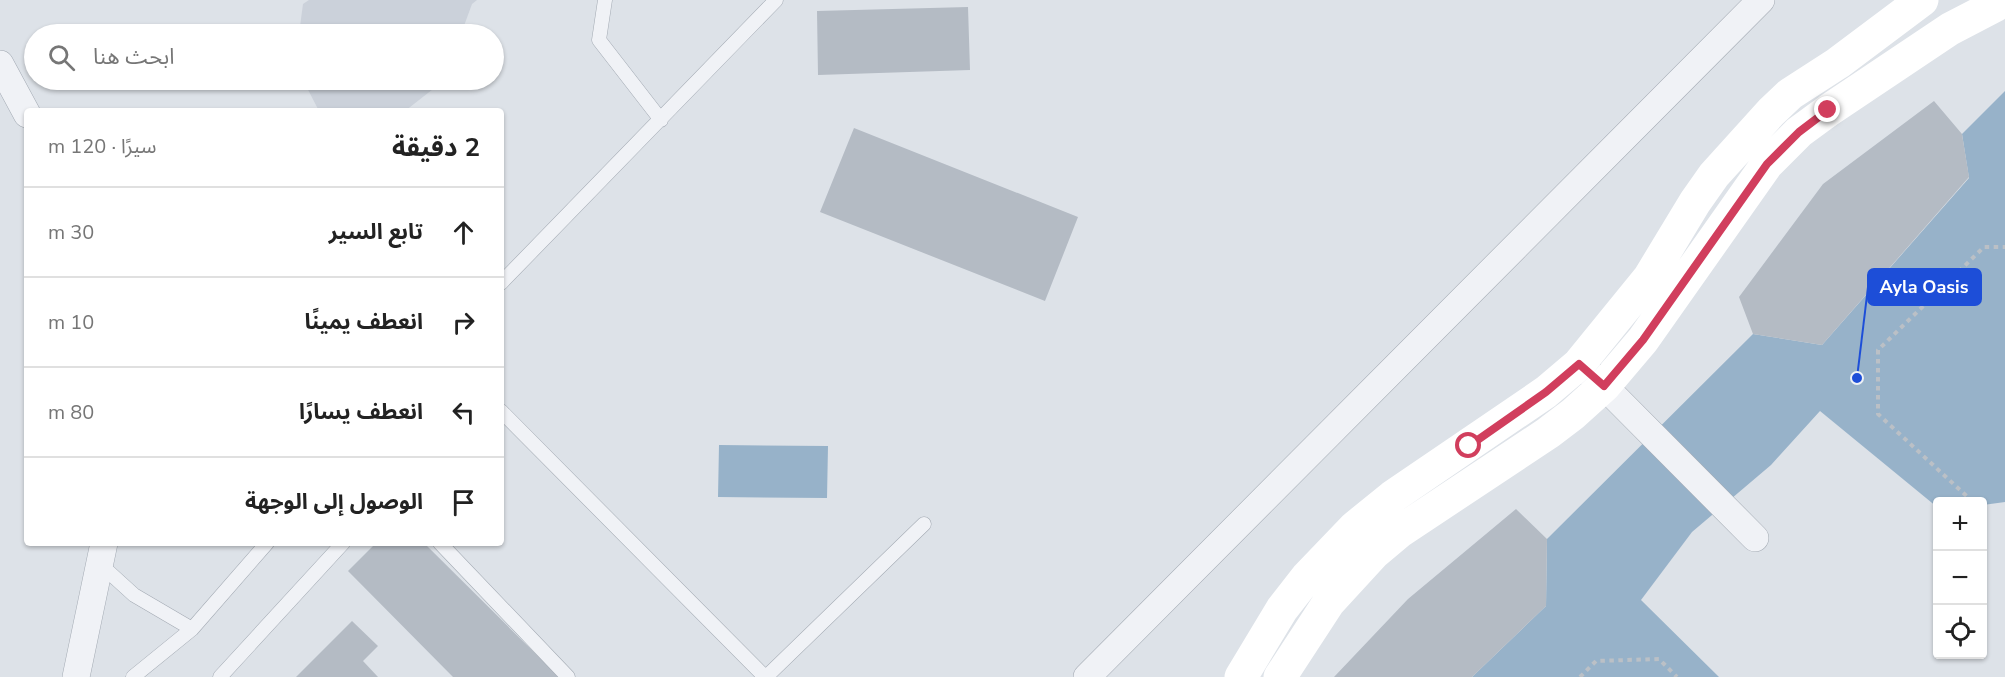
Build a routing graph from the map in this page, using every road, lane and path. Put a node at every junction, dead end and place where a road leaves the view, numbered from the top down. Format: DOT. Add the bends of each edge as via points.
graph roads {
  1 [pos="605,0"];
  2 [pos="776,0"];
  3 [pos="1761,0"];
  4 [pos="1922,0"];
  5 [pos="1994,3"];
  6 [pos="0,64"];
  7 [pos="24,108"];
  8 [pos="661,120"];
  9 [pos="2005,247"];
  10 [pos="504,280"];
  11 [pos="1579,364"];
  12 [pos="1613,395"];
  13 [pos="504,414"];
  14 [pos="1969,497"];
  15 [pos="924,524"];
  16 [pos="1755,538"];
  17 [pos="264,546"];
  18 [pos="340,546"];
  19 [pos="443,546"];
  20 [pos="102,554"];
  21 [pos="192,629"];
  22 [pos="76,677"];
  23 [pos="133,677"];
  24 [pos="220,677"];
  25 [pos="568,677"];
  26 [pos="765,677"];
  27 [pos="1087,677"];
  28 [pos="1240,677"];
  29 [pos="1280,677"];
  30 [pos="1580,677"];
  31 [pos="1677,677"];
  1 -- 8 [label="lane" via="599,40"];
  2 -- 8 [label="lane"];
  3 -- 27 [label="street"];
  4 -- 11 [label="street" via="1790,94 1749,134 1695,202 1649,278"];
  5 -- 12 [label="street" via="1828,110 1767,164 1643,340"];
  6 -- 7 [label="street"];
  8 -- 10 [label="lane"];
  9 -- 14 [label="path" via="1984,247 1878,350 1878,414"];
  11 -- 12 [label="street"];
  11 -- 28 [label="street" via="1520,411 1392,497 1355,527 1307,576"];
  12 -- 16 [label="street"];
  12 -- 29 [label="street" via="1573,414 1374,553 1329,602"];
  13 -- 26 [label="lane"];
  15 -- 26 [label="lane"];
  17 -- 21 [label="lane"];
  18 -- 24 [label="lane"];
  19 -- 25 [label="lane"];
  20 -- 21 [label="lane" via="134,595"];
  20 -- 22 [label="street"];
  21 -- 23 [label="lane"];
  30 -- 31 [label="path" via="1596,661 1659,659"];
}
